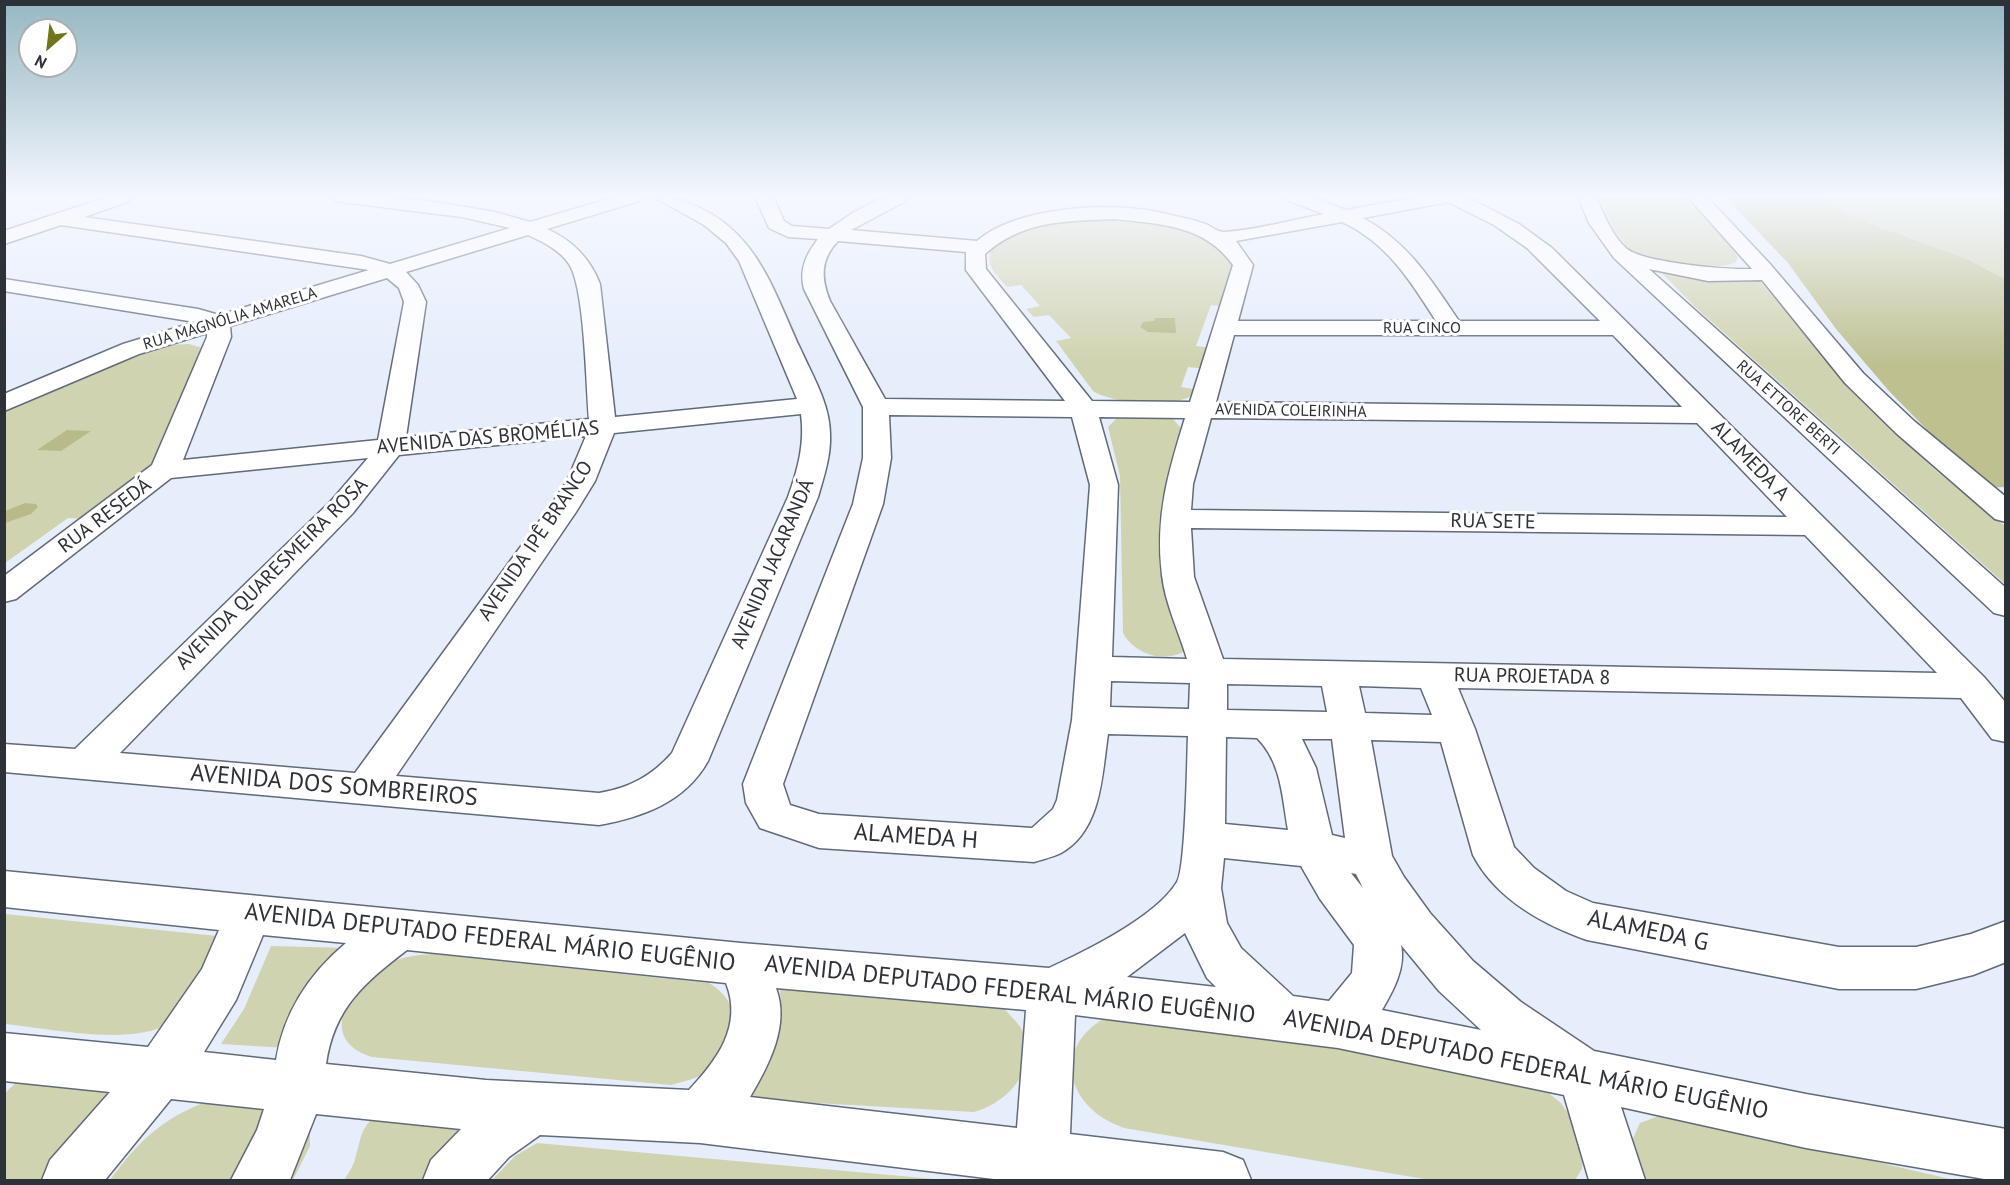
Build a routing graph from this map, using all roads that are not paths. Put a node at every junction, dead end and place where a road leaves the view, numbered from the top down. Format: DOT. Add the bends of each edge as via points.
graph roads {
  1 [pos="298,252"];
  2 [pos="452,252"];
  3 [pos="570,252"];
  4 [pos="743,252"];
  5 [pos="820,252"];
  6 [pos="977,252"];
  7 [pos="1236,252"];
  8 [pos="1397,252"];
  9 [pos="1543,252"];
  10 [pos="1748,252"];
  11 [pos="1621,254"];
  12 [pos="1763,268"];
  13 [pos="391,271"];
  14 [pos="4,285"];
  15 [pos="218,322"];
  16 [pos="1225,328"];
  17 [pos="1452,328"];
  18 [pos="1619,328"];
  19 [pos="4,384"];
  20 [pos="34,390"];
  21 [pos="4,403"];
  22 [pos="813,405"];
  23 [pos="876,407"];
  24 [pos="1083,407"];
  25 [pos="1199,410"];
  26 [pos="1706,415"];
  27 [pos="603,427"];
  28 [pos="391,446"];
  29 [pos="163,470"];
  30 [pos="2006,513"];
  31 [pos="1175,519"];
  32 [pos="1811,526"];
  33 [pos="4,592"];
  34 [pos="2006,606"];
  35 [pos="1092,669"];
  36 [pos="1209,671"];
  37 [pos="1337,672"];
  38 [pos="1435,676"];
  39 [pos="1971,686"];
  40 [pos="1091,720"];
  41 [pos="1209,724"];
  42 [pos="1269,726"];
  43 [pos="1350,727"];
  44 [pos="1456,729"];
  45 [pos="2006,729"];
  46 [pos="4,758"];
  47 [pos="84,765"];
  48 [pos="364,789"];
  49 [pos="659,790"];
  50 [pos="1204,839"];
  51 [pos="1315,850"];
  52 [pos="1371,859"];
  53 [pos="1199,888"];
  54 [pos="4,889"];
  55 [pos="248,912"];
  56 [pos="398,930"];
  57 [pos="2006,941"];
  58 [pos="741,964"];
  59 [pos="1052,990"];
  60 [pos="1282,1017"];
  61 [pos="1338,1025"];
  62 [pos="4,1057"];
  63 [pos="158,1073"];
  64 [pos="1584,1074"];
  65 [pos="296,1088"];
  66 [pos="531,1109"];
  67 [pos="700,1117"];
  68 [pos="2006,1156"];
  69 [pos="1042,1159"];
  70 [pos="70,1180"];
  71 [pos="259,1180"];
  72 [pos="451,1180"];
  73 [pos="1223,1180"];
  74 [pos="1617,1180"];
  1 -- 13 [label="street, AVENIDA QUARESMEIRA ROSA" via="361,261"];
  2 -- 13 [label="street, RUA MAGNÓLIA AMARELA"];
  3 -- 27 [label="street, AVENIDA IPÊ BRANCO" via="583,267 589,285"];
  4 -- 22 [label="street, AVENIDA JACARANDÁ"];
  5 -- 23 [label="street" via="812,267 812,284"];
  6 -- 24 [label="street" via="976,270"];
  7 -- 16 [label="street" via="1243,266"];
  8 -- 17 [label="street"];
  9 -- 18 [label="street, ALAMEDA A"];
  10 -- 12 [label="street"];
  11 -- 12 [label="street" via="1707,276 1758,275"];
  11 -- 34 [label="street, RUA ETTORE BERTI"];
  12 -- 30 [label="street" via="1854,378 1905,428"];
  13 -- 15 [label="street, RUA MAGNÓLIA AMARELA"];
  13 -- 28 [label="street, AVENIDA QUARESMEIRA ROSA" via="405,279 415,302"];
  14 -- 15 [label="street"];
  15 -- 20 [label="street, RUA MAGNÓLIA AMARELA" via="100,360"];
  15 -- 29 [label="street, RUA RESEDÁ" via="219,337"];
  16 -- 17 [label="street, RUA CINCO"];
  16 -- 25 [label="street"];
  17 -- 18 [label="street, RUA CINCO"];
  18 -- 26 [label="street, ALAMEDA A"];
  19 -- 20 [label="street"];
  20 -- 21 [label="street, RUA MAGNÓLIA AMARELA"];
  22 -- 27 [label="street, AVENIDA DAS BROMÉLIAS"];
  22 -- 49 [label="street, AVENIDA JACARANDÁ" via="817,433 814,464 803,497 688,761"];
  23 -- 24 [label="street, AVENIDA COLEIRINHA"];
  23 -- 40 [label="street, ALAMEDA H" via="877,458 868,504 763,784 775,817 819,831 1034,844 1046,841 1071,817"];
  24 -- 25 [label="street, AVENIDA COLEIRINHA"];
  24 -- 35 [label="street" via="1104,485"];
  25 -- 26 [label="street, AVENIDA COLEIRINHA"];
  25 -- 31 [label="street" via="1179,484"];
  26 -- 32 [label="street, ALAMEDA A"];
  27 -- 28 [label="street, AVENIDA DAS BROMÉLIAS"];
  27 -- 48 [label="street, AVENIDA IPÊ BRANCO" via="581,481 561,512"];
  28 -- 29 [label="street, AVENIDA DAS BROMÉLIAS"];
  28 -- 47 [label="street, AVENIDA QUARESMEIRA ROSA" via="342,507"];
  29 -- 33 [label="street, RUA RESEDÁ"];
  31 -- 32 [label="street, RUA SETE"];
  31 -- 36 [label="street" via="1178,577"];
  32 -- 39 [label="street, ALAMEDA A"];
  35 -- 36 [label="street, RUA PROJETADA 8"];
  35 -- 40 [label="street"];
  36 -- 37 [label="street, RUA PROJETADA 8"];
  36 -- 41 [label="street"];
  37 -- 38 [label="street, RUA PROJETADA 8"];
  37 -- 43 [label="street"];
  38 -- 39 [label="street, RUA PROJETADA 8"];
  38 -- 44 [label="street, ALAMEDA G"];
  39 -- 45 [label="street"];
  40 -- 41 [label="street"];
  41 -- 42 [label="street"];
  41 -- 50 [label="street"];
  42 -- 43 [label="street"];
  42 -- 51 [label="street" via="1291,752"];
  43 -- 44 [label="street"];
  43 -- 52 [label="street"];
  44 -- 57 [label="street, ALAMEDA G" via="1495,855 1518,881 1550,904 1587,921 1839,968 1916,968"];
  46 -- 47 [label="street, AVENIDA DOS SOMBREIROS"];
  47 -- 48 [label="street, AVENIDA DOS SOMBREIROS"];
  48 -- 49 [label="street, AVENIDA DOS SOMBREIROS" via="599,809 630,803"];
  50 -- 51 [label="street"];
  50 -- 53 [label="street"];
  51 -- 52 [label="street"];
  51 -- 61 [label="street" via="1332,880 1376,938 1380,950 1375,979 1356,1009"];
  52 -- 64 [label="street" via="1413,928 1444,966 1531,1041"];
  53 -- 59 [label="street" via="1163,926 1112,961"];
  53 -- 60 [label="street" via="1204,925 1224,963"];
  54 -- 55 [label="street, AVENIDA DEPUTADO FEDERAL MÁRIO EUGÊNIO"];
  55 -- 56 [label="street, AVENIDA DEPUTADO FEDERAL MÁRIO EUGÊNIO"];
  55 -- 63 [label="street" via="227,970"];
  56 -- 58 [label="street, AVENIDA DEPUTADO FEDERAL MÁRIO EUGÊNIO"];
  56 -- 65 [label="street" via="360,958 328,993 308,1031"];
  58 -- 59 [label="street, AVENIDA DEPUTADO FEDERAL MÁRIO EUGÊNIO"];
  58 -- 67 [label="street" via="756,1002 752,1041 733,1081"];
  59 -- 60 [label="street, AVENIDA DEPUTADO FEDERAL MÁRIO EUGÊNIO"];
  59 -- 69 [label="street"];
  60 -- 61 [label="street, AVENIDA DEPUTADO FEDERAL MÁRIO EUGÊNIO"];
  61 -- 64 [label="street, AVENIDA DEPUTADO FEDERAL MÁRIO EUGÊNIO"];
  62 -- 63 [label="street"];
  63 -- 65 [label="street"];
  63 -- 70 [label="street"];
  64 -- 68 [label="street, AVENIDA DEPUTADO FEDERAL MÁRIO EUGÊNIO" via="1806,1121"];
  64 -- 74 [label="street"];
  65 -- 66 [label="street"];
  65 -- 71 [label="street" via="276,1148"];
  66 -- 67 [label="street"];
  66 -- 72 [label="street" via="490,1138"];
  67 -- 69 [label="street"];
  69 -- 73 [label="street"];
}
